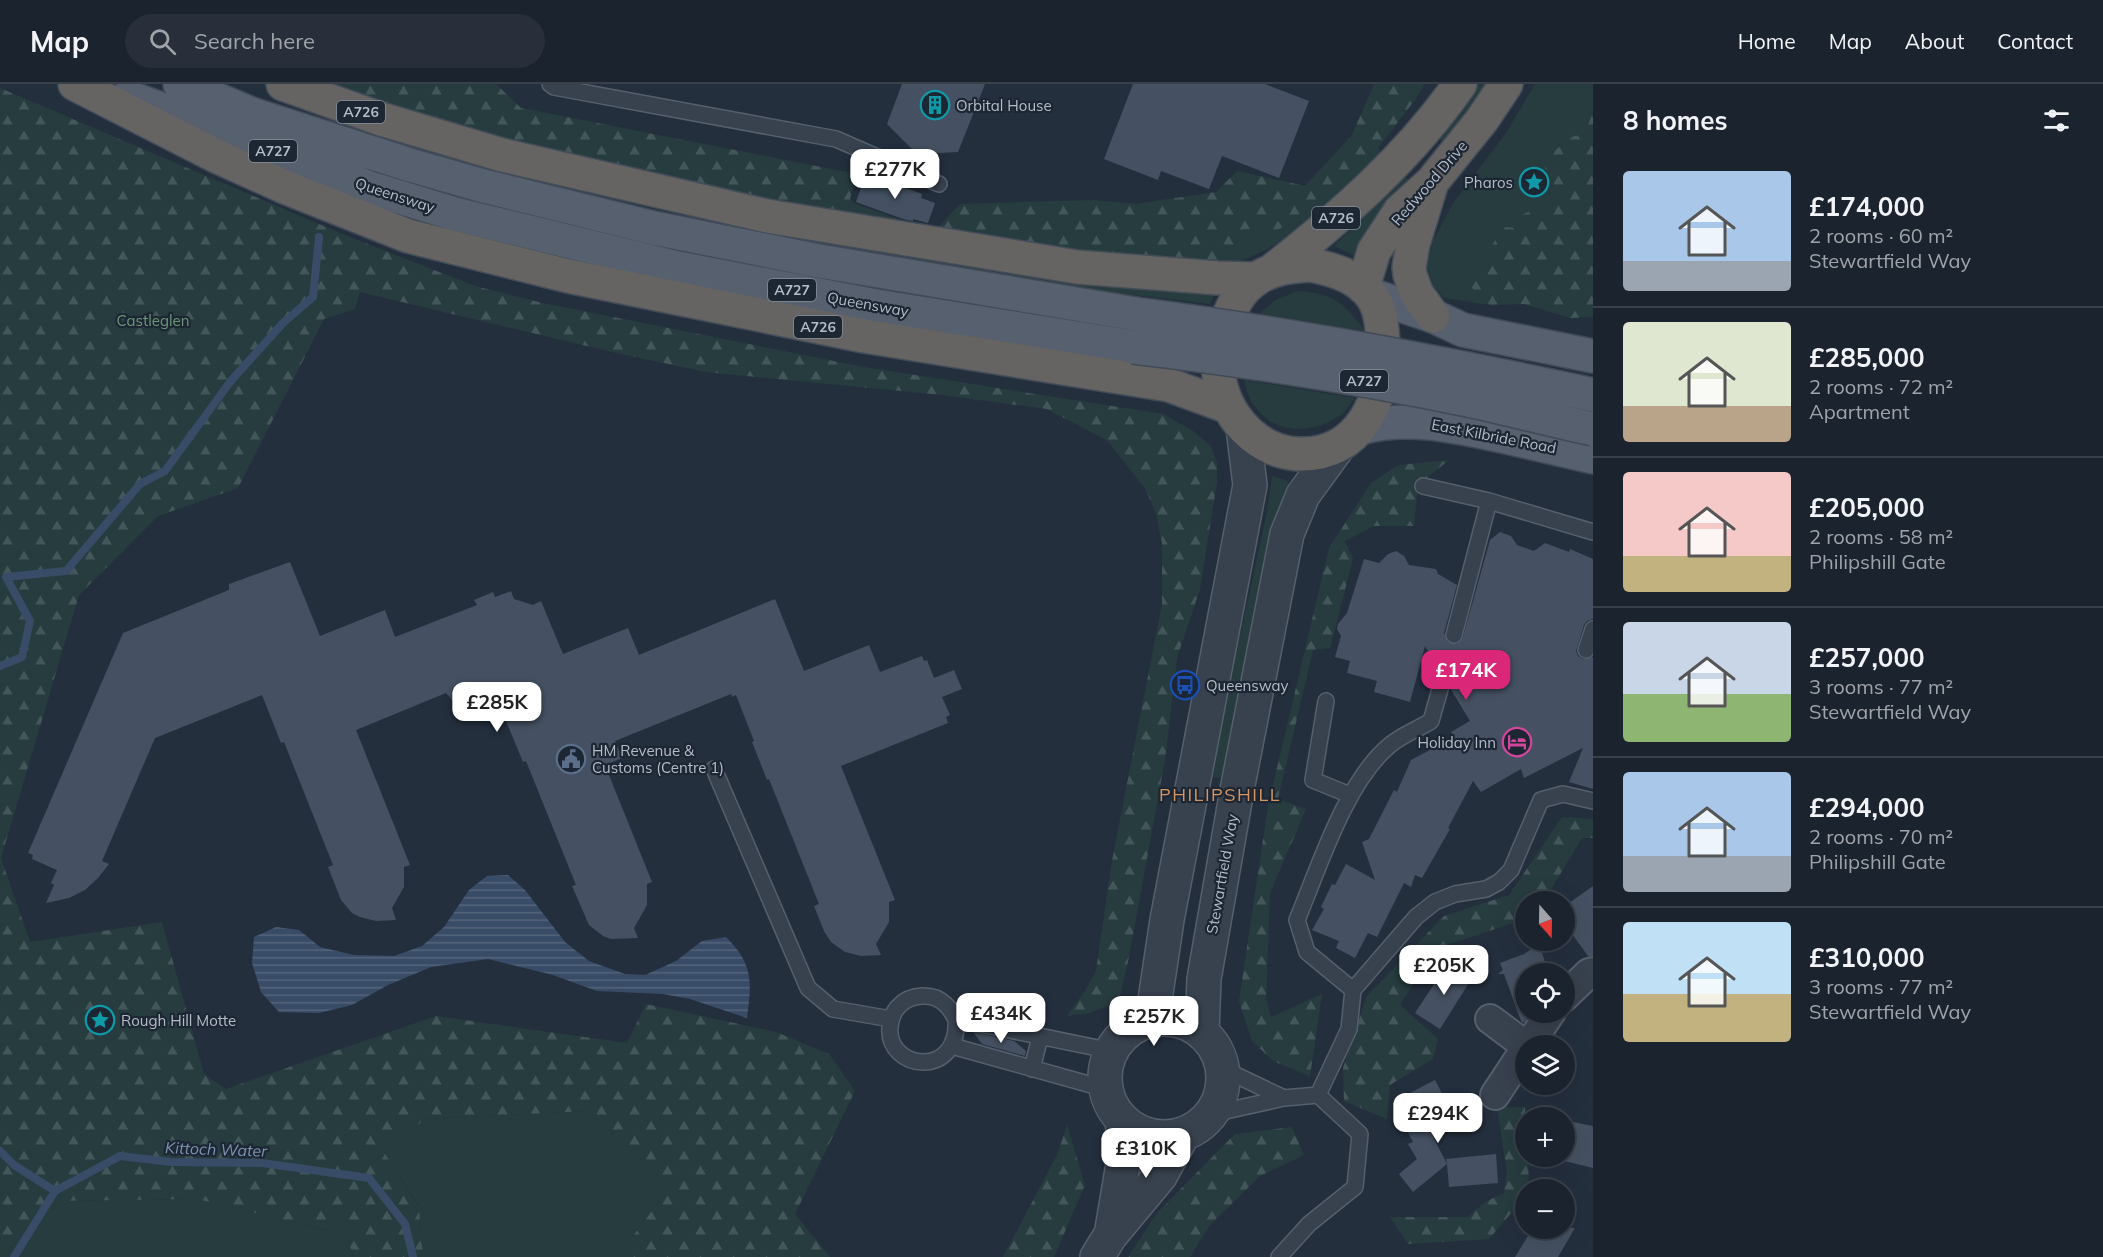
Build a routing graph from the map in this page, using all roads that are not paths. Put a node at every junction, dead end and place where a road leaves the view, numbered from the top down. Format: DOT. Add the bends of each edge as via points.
graph roads {
  1 [pos="75,84"];
  2 [pos="93,84"];
  3 [pos="180,84"];
  4 [pos="283,84"];
  5 [pos="549,84"];
  6 [pos="1460,84"];
  7 [pos="1506,84"];
  8 [pos="1432,182"];
  9 [pos="939,184"];
  10 [pos="1264,275"];
  11 [pos="1367,291"];
  12 [pos="1433,316"];
  13 [pos="1593,356"];
  14 [pos="1593,395"];
  15 [pos="1236,418"];
  16 [pos="1593,429"];
  17 [pos="1349,437"];
  18 [pos="1593,457"];
  19 [pos="1423,486"];
  20 [pos="1489,501"];
  21 [pos="1593,532"];
  22 [pos="1593,629"];
  23 [pos="1454,635"];
  24 [pos="1586,650"];
  25 [pos="1448,661"];
  26 [pos="1326,700"];
  27 [pos="714,769"];
  28 [pos="1350,795"];
  29 [pos="1593,801"];
  30 [pos="1593,972"];
  31 [pos="1575,986"];
  32 [pos="1353,990"];
  33 [pos="891,1019"];
  34 [pos="956,1019"];
  35 [pos="1490,1019"];
  36 [pos="1152,1020"];
  37 [pos="1202,1033"];
  38 [pos="1040,1036"];
  39 [pos="1515,1038"];
  40 [pos="952,1046"];
  41 [pos="1112,1051"];
  42 [pos="1515,1063"];
  43 [pos="1032,1069"];
  44 [pos="1223,1069"];
  45 [pos="1106,1089"];
  46 [pos="1318,1095"];
  47 [pos="1494,1095"];
  48 [pos="1284,1098"];
  49 [pos="1212,1114"];
  50 [pos="1122,1119"];
  51 [pos="1183,1134"];
  52 [pos="1103,1247"];
  53 [pos="1279,1257"];
  1 -- 15 [label="highway, Queensway / A726" via="216,156 408,236 568,276 864,336 1169,385"];
  2 -- 16 [label="main road, Queensway / A727, bridge" via="370,188 455,214 678,268 865,304 1300,370 1468,400"];
  3 -- 14 [label="main road, A727, bridge" via="254,115 410,165 654,228 819,261 1237,327"];
  4 -- 10 [label="highway, A726" via="381,119 502,155 766,216 1077,267 1218,279"];
  5 -- 9 [label="lane" via="836,139"];
  6 -- 10 [label="highway, A726" via="1398,162 1351,206"];
  7 -- 8 [label="highway, Redwood Drive"];
  8 -- 11 [label="highway, Redwood Drive" via="1400,211 1374,251"];
  8 -- 12 [label="highway" via="1409,267 1417,294"];
  10 -- 11 [label="highway, A726" via="1291,266 1311,266 1342,274"];
  10 -- 15 [label="highway, A726" via="1240,293 1223,334 1219,371 1223,394"];
  11 -- 12 [label="main road"];
  11 -- 17 [label="highway" via="1378,310 1382,328 1383,368 1378,394"];
  12 -- 13 [label="main road" via="1463,330"];
  15 -- 17 [label="highway, A726" via="1256,440 1287,452 1317,452"];
  15 -- 36 [label="street" via="1250,485 1167,920"];
  17 -- 18 [label="main road, East Kilbride Road" via="1382,422 1413,421 1446,424"];
  17 -- 37 [label="street, Stewartfield Way" via="1303,495 1287,534 1236,790 1204,979"];
  19 -- 20 [label="lane"];
  20 -- 21 [label="lane"];
  20 -- 23 [label="lane"];
  22 -- 24 [label="lane"];
  25 -- 28 [label="lane" via="1431,721 1391,744"];
  26 -- 28 [label="lane" via="1313,780"];
  27 -- 33 [label="lane" via="808,988 833,1008"];
  28 -- 32 [label="lane" via="1297,920 1307,952"];
  29 -- 32 [label="lane" via="1563,794 1541,800 1511,870 1486,889 1435,902 1416,917"];
  30 -- 31 [label="street"];
  32 -- 46 [label="lane" via="1349,1029"];
  33 -- 34 [label="lane" via="899,1006 912,997 927,995 945,1003"];
  33 -- 40 [label="lane" via="893,1044 911,1060 927,1062 941,1057"];
  34 -- 38 [label="lane"];
  34 -- 40 [label="lane" via="957,1033"];
  35 -- 39 [label="street"];
  36 -- 37 [label="street" via="1187,1023"];
  36 -- 41 [label="street" via="1122,1037"];
  37 -- 44 [label="street" via="1215,1049"];
  38 -- 41 [label="lane"];
  38 -- 43 [label="lane"];
  40 -- 43 [label="lane"];
  41 -- 45 [label="street" via="1106,1069"];
  42 -- 47 [label="street"];
  43 -- 45 [label="lane"];
  44 -- 48 [label="lane"];
  44 -- 49 [label="street" via="1223,1085"];
  45 -- 50 [label="street"];
  46 -- 48 [label="lane"];
  46 -- 53 [label="lane" via="1360,1134 1355,1187 1309,1224"];
  48 -- 49 [label="lane"];
  49 -- 51 [label="street"];
  50 -- 51 [label="street" via="1150,1136"];
  50 -- 52 [label="street" via="1125,1152"];
  51 -- 52 [label="street" via="1160,1176"];
}
